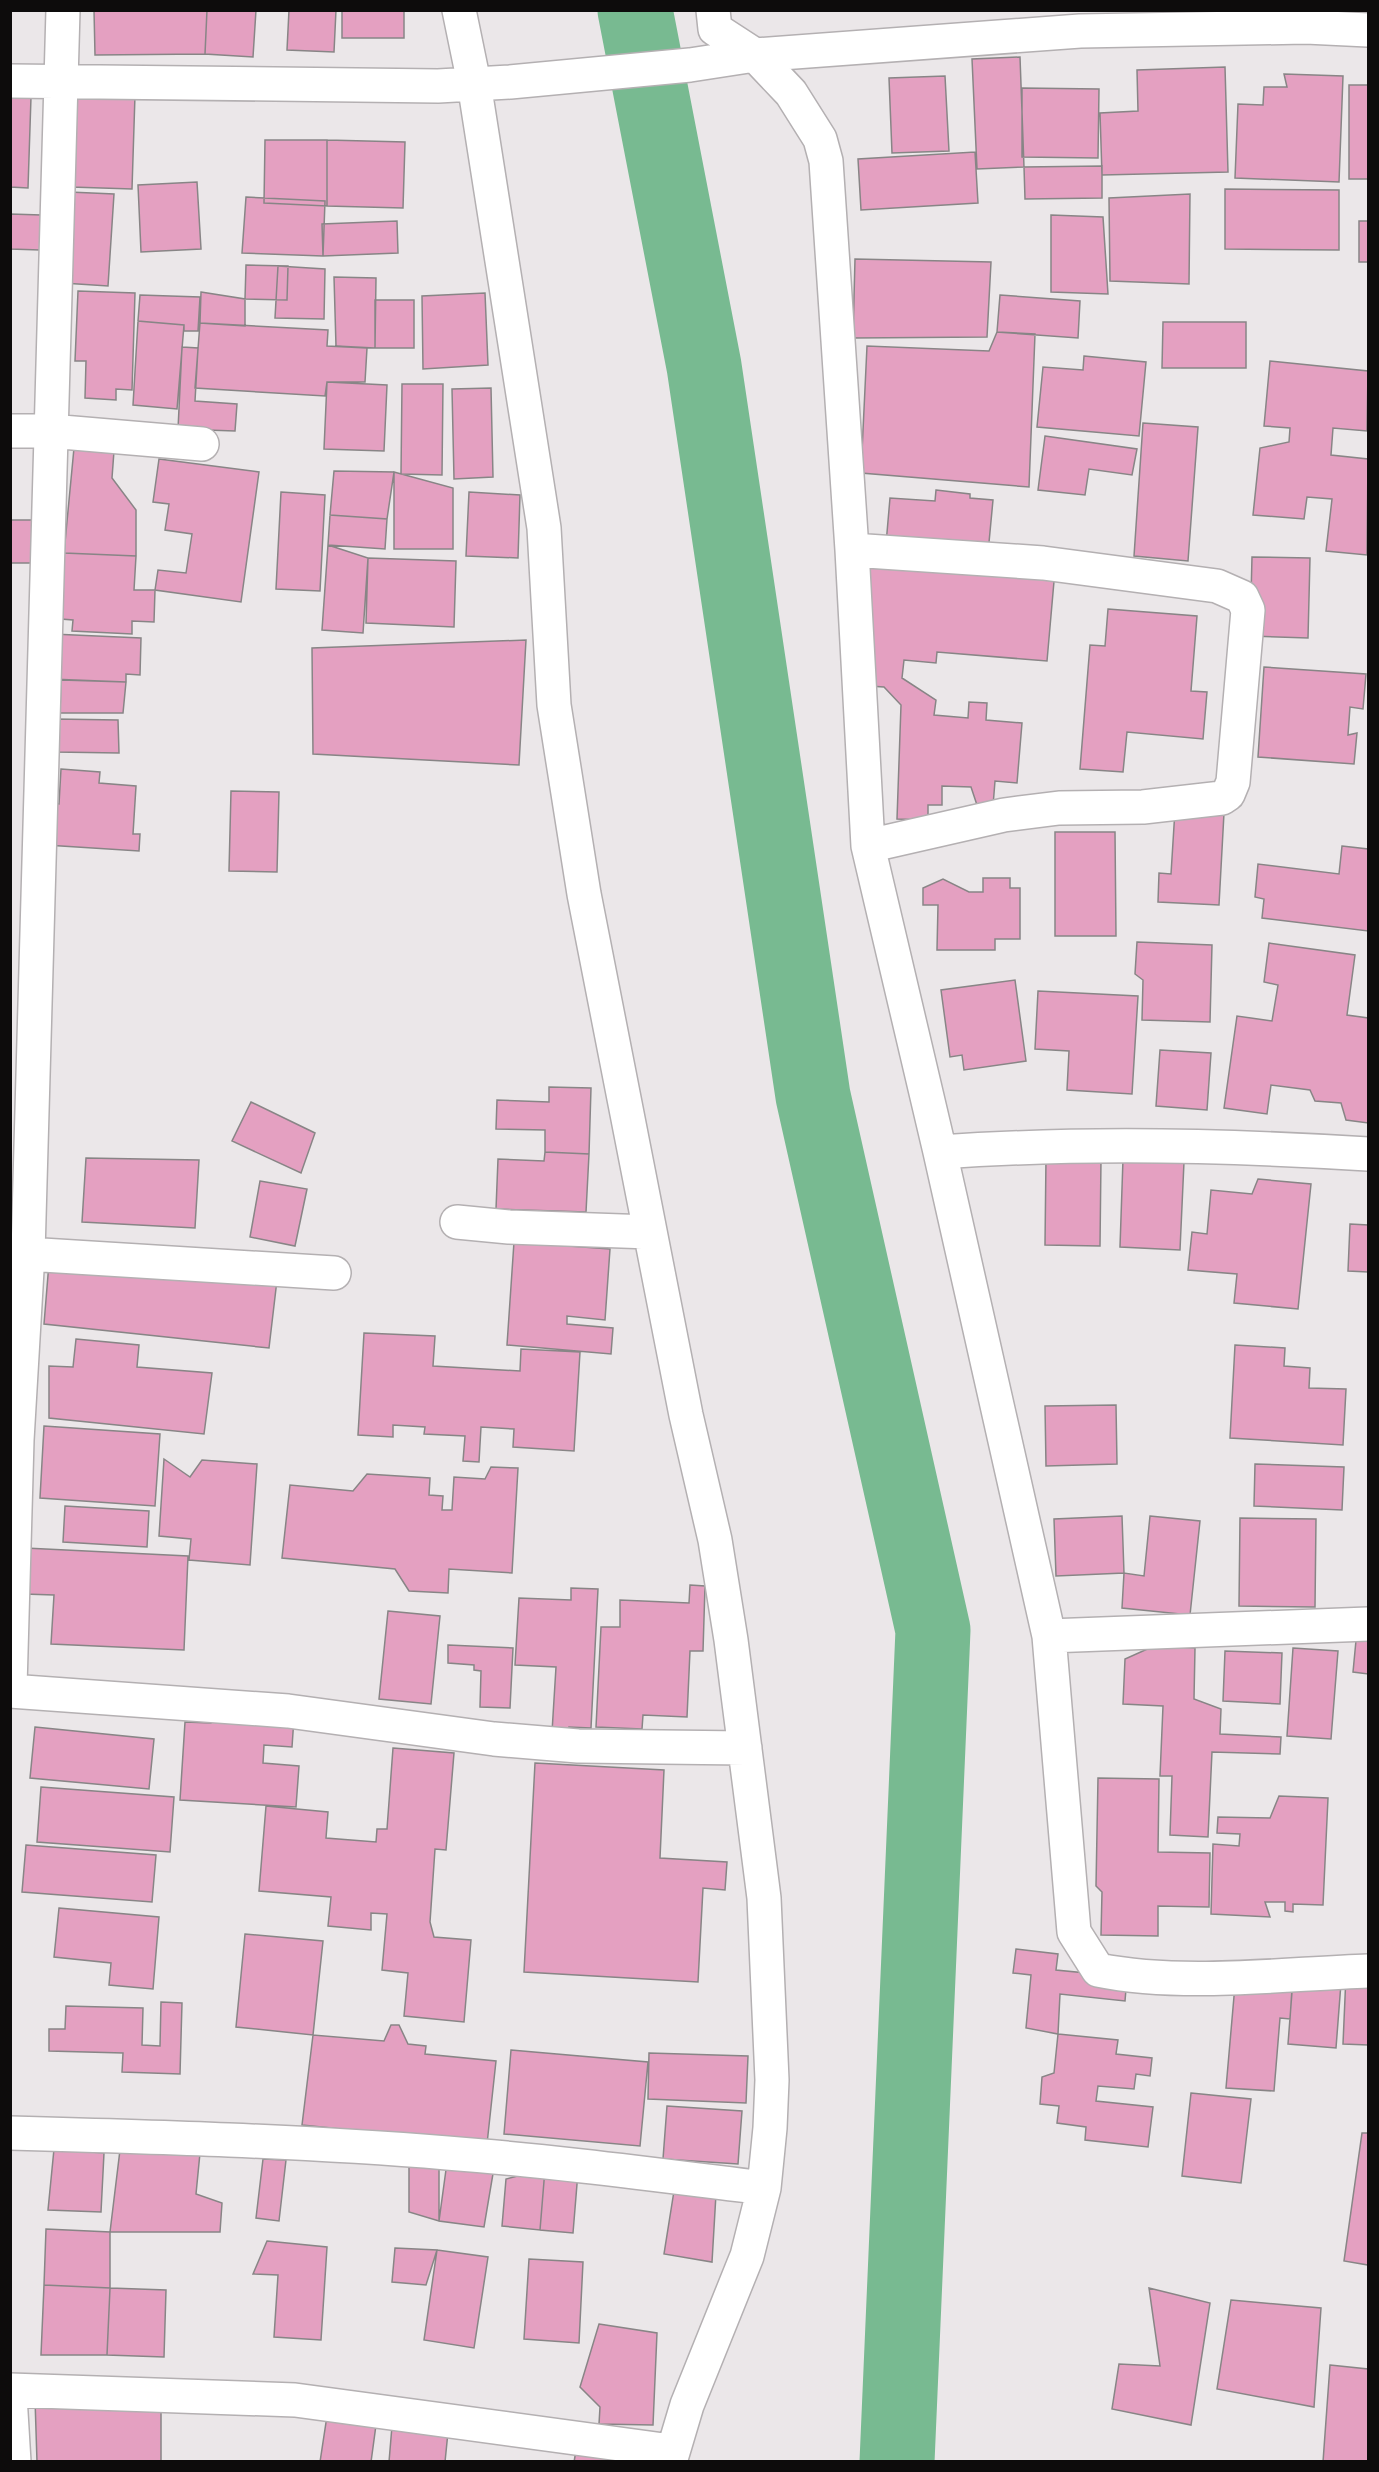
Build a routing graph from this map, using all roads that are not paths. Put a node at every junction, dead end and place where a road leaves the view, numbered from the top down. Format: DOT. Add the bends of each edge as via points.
graph roads {
  1 [pos="63,10"];
  2 [pos="459,10"];
  3 [pos="712,10"];
  4 [pos="1138,20"];
  5 [pos="1368,30"];
  6 [pos="756,55"];
  7 [pos="63,80"];
  8 [pos="10,81"];
  9 [pos="474,83"];
  10 [pos="10,431"];
  11 [pos="50,431"];
  12 [pos="202,444"];
  13 [pos="852,550"];
  14 [pos="868,846"];
  15 [pos="940,1152"];
  16 [pos="1368,1154"];
  17 [pos="457,1222"];
  18 [pos="650,1232"];
  19 [pos="19,1253"];
  20 [pos="334,1273"];
  21 [pos="14,1440"];
  22 [pos="1368,1624"];
  23 [pos="1049,1636"];
  24 [pos="10,1689"];
  25 [pos="745,1748"];
  26 [pos="1368,1971"];
  27 [pos="10,2133"];
  28 [pos="764,2188"];
  29 [pos="10,2390"];
  30 [pos="10,2396"];
  31 [pos="670,2456"];
  32 [pos="14,2462"];
  1 -- 7 [label="street"];
  2 -- 9 [label="street"];
  3 -- 6 [label="street" via="715,29"];
  4 -- 5 [label="street"];
  4 -- 6 [label="street"];
  6 -- 9 [label="street" via="690,65"];
  6 -- 13 [label="street" via="807,117 820,139 826,161"];
  7 -- 8 [label="street"];
  7 -- 9 [label="street" via="438,86"];
  7 -- 11 [label="street"];
  9 -- 18 [label="street" via="544,528 554,705 584,894"];
  10 -- 11 [label="street"];
  11 -- 12 [label="street"];
  11 -- 19 [label="street"];
  13 -- 14 [label="street"];
  13 -- 14 [label="street" via="1043,563 1217,586 1242,597 1248,610 1233,782 1222,798 1004,815"];
  14 -- 15 [label="street"];
  15 -- 16 [label="street" via="1139,1145"];
  15 -- 23 [label="street"];
  17 -- 18 [label="street"];
  18 -- 25 [label="street" via="715,1540"];
  19 -- 20 [label="street"];
  19 -- 21 [label="street"];
  21 -- 24 [label="street"];
  22 -- 23 [label="street"];
  23 -- 26 [label="street" via="1074,1932 1098,1970 1129,1976 1182,1978"];
  24 -- 25 [label="street" via="288,1711 494,1739 578,1746"];
  25 -- 28 [label="street" via="764,1898 772,2080"];
  27 -- 28 [label="street" via="279,2142 448,2153"];
  28 -- 31 [label="street" via="747,2256"];
  29 -- 31 [label="street" via="295,2400"];
  30 -- 32 [label="street"];
}
